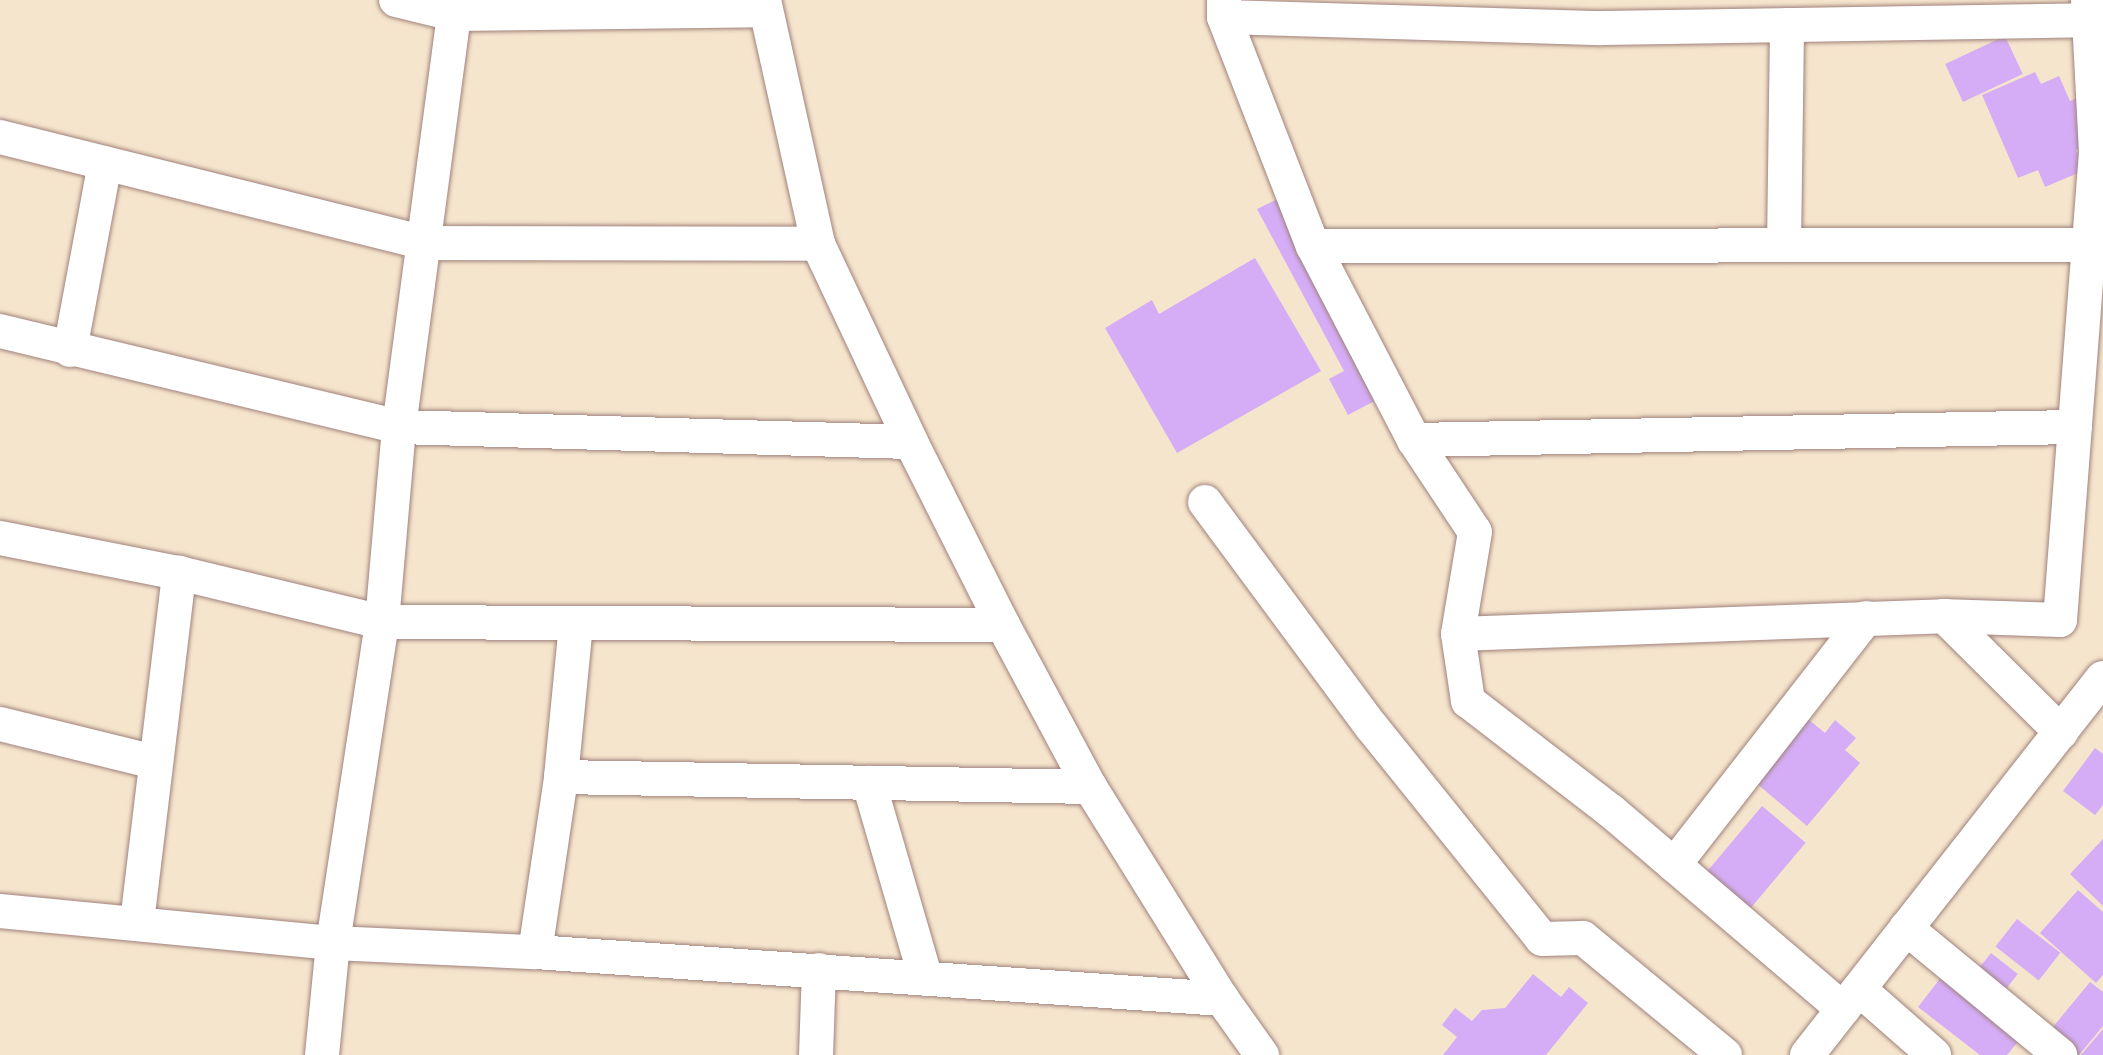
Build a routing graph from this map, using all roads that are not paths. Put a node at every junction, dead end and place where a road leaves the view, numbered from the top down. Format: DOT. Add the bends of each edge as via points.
graph roads {
  1 [pos="396,0"];
  2 [pos="764,5"];
  3 [pos="455,7"];
  4 [pos="1224,9"];
  5 [pos="2093,13"];
  6 [pos="1787,25"];
  7 [pos="0,137"];
  8 [pos="105,163"];
  9 [pos="424,243"];
  10 [pos="818,244"];
  11 [pos="1784,245"];
  12 [pos="2089,245"];
  13 [pos="1313,246"];
  14 [pos="0,331"];
  15 [pos="70,350"];
  16 [pos="399,427"];
  17 [pos="2075,427"];
  18 [pos="1414,440"];
  19 [pos="911,442"];
  20 [pos="1205,502"];
  21 [pos="0,538"];
  22 [pos="179,573"];
  23 [pos="1944,616"];
  24 [pos="1866,618"];
  25 [pos="382,622"];
  26 [pos="576,624"];
  27 [pos="1003,625"];
  28 [pos="1458,634"];
  29 [pos="2103,678"];
  30 [pos="0,724"];
  31 [pos="2061,732"];
  32 [pos="155,762"];
  33 [pos="561,777"];
  34 [pos="869,783"];
  35 [pos="1090,787"];
  36 [pos="1674,865"];
  37 [pos="0,911"];
  38 [pos="137,922"];
  39 [pos="1906,928"];
  40 [pos="333,943"];
  41 [pos="535,952"];
  42 [pos="819,970"];
  43 [pos="926,979"];
  44 [pos="1222,999"];
  45 [pos="1851,999"];
  46 [pos="322,1055"];
  47 [pos="816,1055"];
  48 [pos="1262,1055"];
  49 [pos="1725,1055"];
  50 [pos="1807,1055"];
  51 [pos="1934,1055"];
  52 [pos="2060,1055"];
  1 -- 3 [label="street"];
  2 -- 3 [label="street"];
  2 -- 10 [label="street"];
  3 -- 9 [label="street"];
  4 -- 6 [label="street" via="1602,28"];
  4 -- 13 [label="street"];
  5 -- 6 [label="street"];
  5 -- 12 [label="street" via="2096,152"];
  6 -- 11 [label="street"];
  7 -- 8 [label="street"];
  8 -- 9 [label="street"];
  8 -- 15 [label="street"];
  9 -- 10 [label="street"];
  9 -- 16 [label="street"];
  10 -- 19 [label="street"];
  11 -- 12 [label="street"];
  11 -- 13 [label="street"];
  12 -- 17 [label="street"];
  13 -- 18 [label="street"];
  14 -- 15 [label="street"];
  15 -- 16 [label="street"];
  16 -- 19 [label="street"];
  16 -- 25 [label="street"];
  17 -- 18 [label="street"];
  17 -- 23 [label="street" via="2060,620"];
  18 -- 28 [label="street" via="1475,532"];
  19 -- 27 [label="street"];
  20 -- 49 [label="street" via="1371,726 1542,939 1583,938"];
  21 -- 22 [label="street"];
  22 -- 25 [label="street"];
  22 -- 32 [label="street"];
  23 -- 24 [label="street"];
  23 -- 31 [label="street"];
  24 -- 28 [label="street"];
  24 -- 36 [label="street"];
  25 -- 26 [label="street"];
  25 -- 40 [label="street"];
  26 -- 27 [label="street"];
  26 -- 33 [label="street"];
  27 -- 35 [label="street"];
  28 -- 36 [label="street" via="1468,701"];
  29 -- 31 [label="street"];
  30 -- 32 [label="street"];
  31 -- 39 [label="street"];
  32 -- 38 [label="street"];
  33 -- 34 [label="street"];
  33 -- 41 [label="street"];
  34 -- 35 [label="street"];
  34 -- 43 [label="street"];
  35 -- 44 [label="street"];
  36 -- 45 [label="street"];
  37 -- 38 [label="street"];
  38 -- 40 [label="street"];
  39 -- 45 [label="street"];
  39 -- 52 [label="street"];
  40 -- 41 [label="street"];
  40 -- 46 [label="street"];
  41 -- 42 [label="street"];
  42 -- 43 [label="street"];
  42 -- 47 [label="street"];
  43 -- 44 [label="street"];
  44 -- 48 [label="street"];
  45 -- 50 [label="street"];
  45 -- 51 [label="street"];
}
